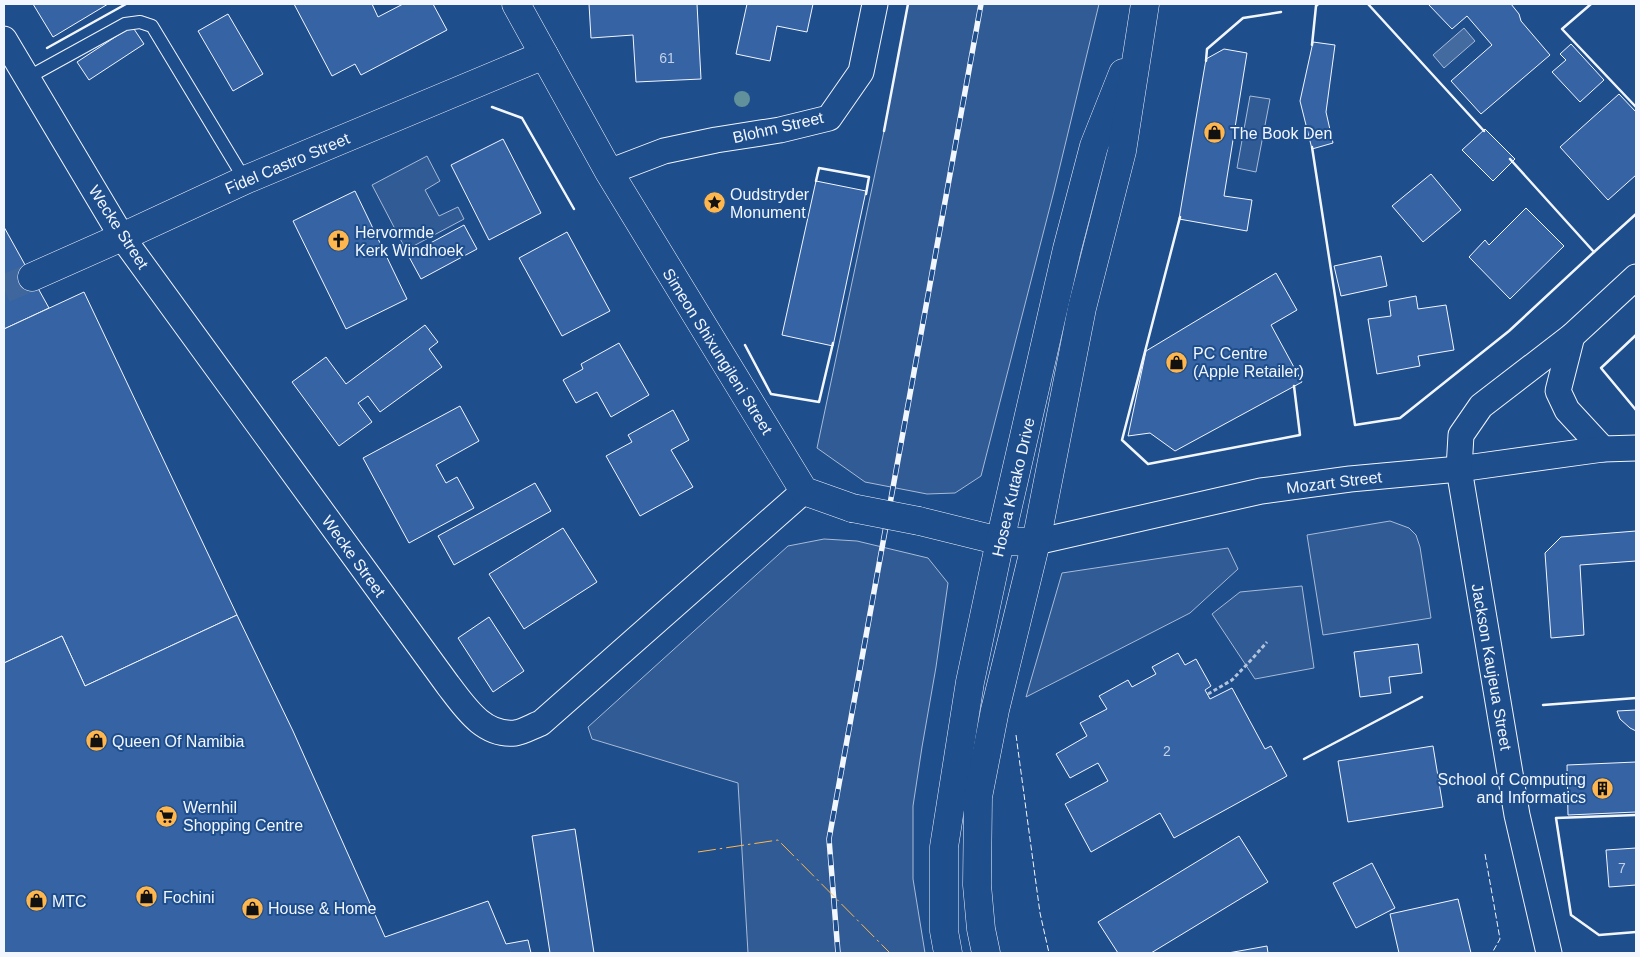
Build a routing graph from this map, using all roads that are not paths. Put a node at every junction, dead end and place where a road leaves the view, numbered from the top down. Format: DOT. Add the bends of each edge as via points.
graph roads {
  1 [pos="516,4"];
  2 [pos="875,4"];
  3 [pos="1144,4"];
  4 [pos="1140,32"];
  5 [pos="4,39"];
  6 [pos="544,54"];
  7 [pos="27,78"];
  8 [pos="609,172"];
  9 [pos="245,180"];
  10 [pos="122,237"];
  11 [pos="32,277"];
  12 [pos="1636,277"];
  13 [pos="1572,336"];
  14 [pos="1636,448"];
  15 [pos="1603,449"];
  16 [pos="1459,469"];
  17 [pos="804,491"];
  18 [pos="1000,541"];
  19 [pos="1036,542"];
  20 [pos="948,953"];
  21 [pos="986,953"];
  22 [pos="1549,953"];
  1 -- 6 [label="main road, Simeon Shixungileni Street"];
  2 -- 8 [label="street, Blohm Street" via="861,72 829,118 664,151"];
  3 -- 4 [label="main road, Hosea Kutako Drive"];
  4 -- 18 [label="main road, Hosea Kutako Drive" via="1094,146"];
  4 -- 19 [label="main road, Hosea Kutako Drive" via="1122,151 1082,308"];
  5 -- 7 [label="street, Wecke Street"];
  6 -- 8 [label="main road, Simeon Shixungileni Street"];
  6 -- 9 [label="main road, Fidel Castro Street"];
  7 -- 9 [label="lane" via="125,24 140,22 152,26"];
  7 -- 10 [label="street, Wecke Street"];
  8 -- 17 [label="main road, Simeon Shixungileni Street"];
  9 -- 10 [label="main road, Fidel Castro Street"];
  10 -- 11 [label="main road, Fidel Castro Street"];
  10 -- 17 [label="street, Wecke Street" via="448,685 470,713 494,732 516,733 540,723"];
  12 -- 13 [label="street, Jackson Kaujeua Street"];
  13 -- 15 [label="street" via="1558,391 1567,410"];
  13 -- 16 [label="street, Jackson Kaujeua Street" via="1481,406 1461,435"];
  14 -- 15 [label="street, Mozart Street"];
  15 -- 16 [label="street, Mozart Street"];
  16 -- 19 [label="street, Mozart Street" via="1261,491"];
  16 -- 22 [label="street, Jackson Kaujeua Street" via="1517,815"];
  17 -- 18 [label="main road, bridge" via="852,508"];
  18 -- 19 [label="main road"];
  18 -- 20 [label="main road, Hosea Kutako Drive" via="970,682 944,847 944,932"];
  19 -- 21 [label="main road, Hosea Kutako Drive" via="995,710 978,797 977,885"];
}
